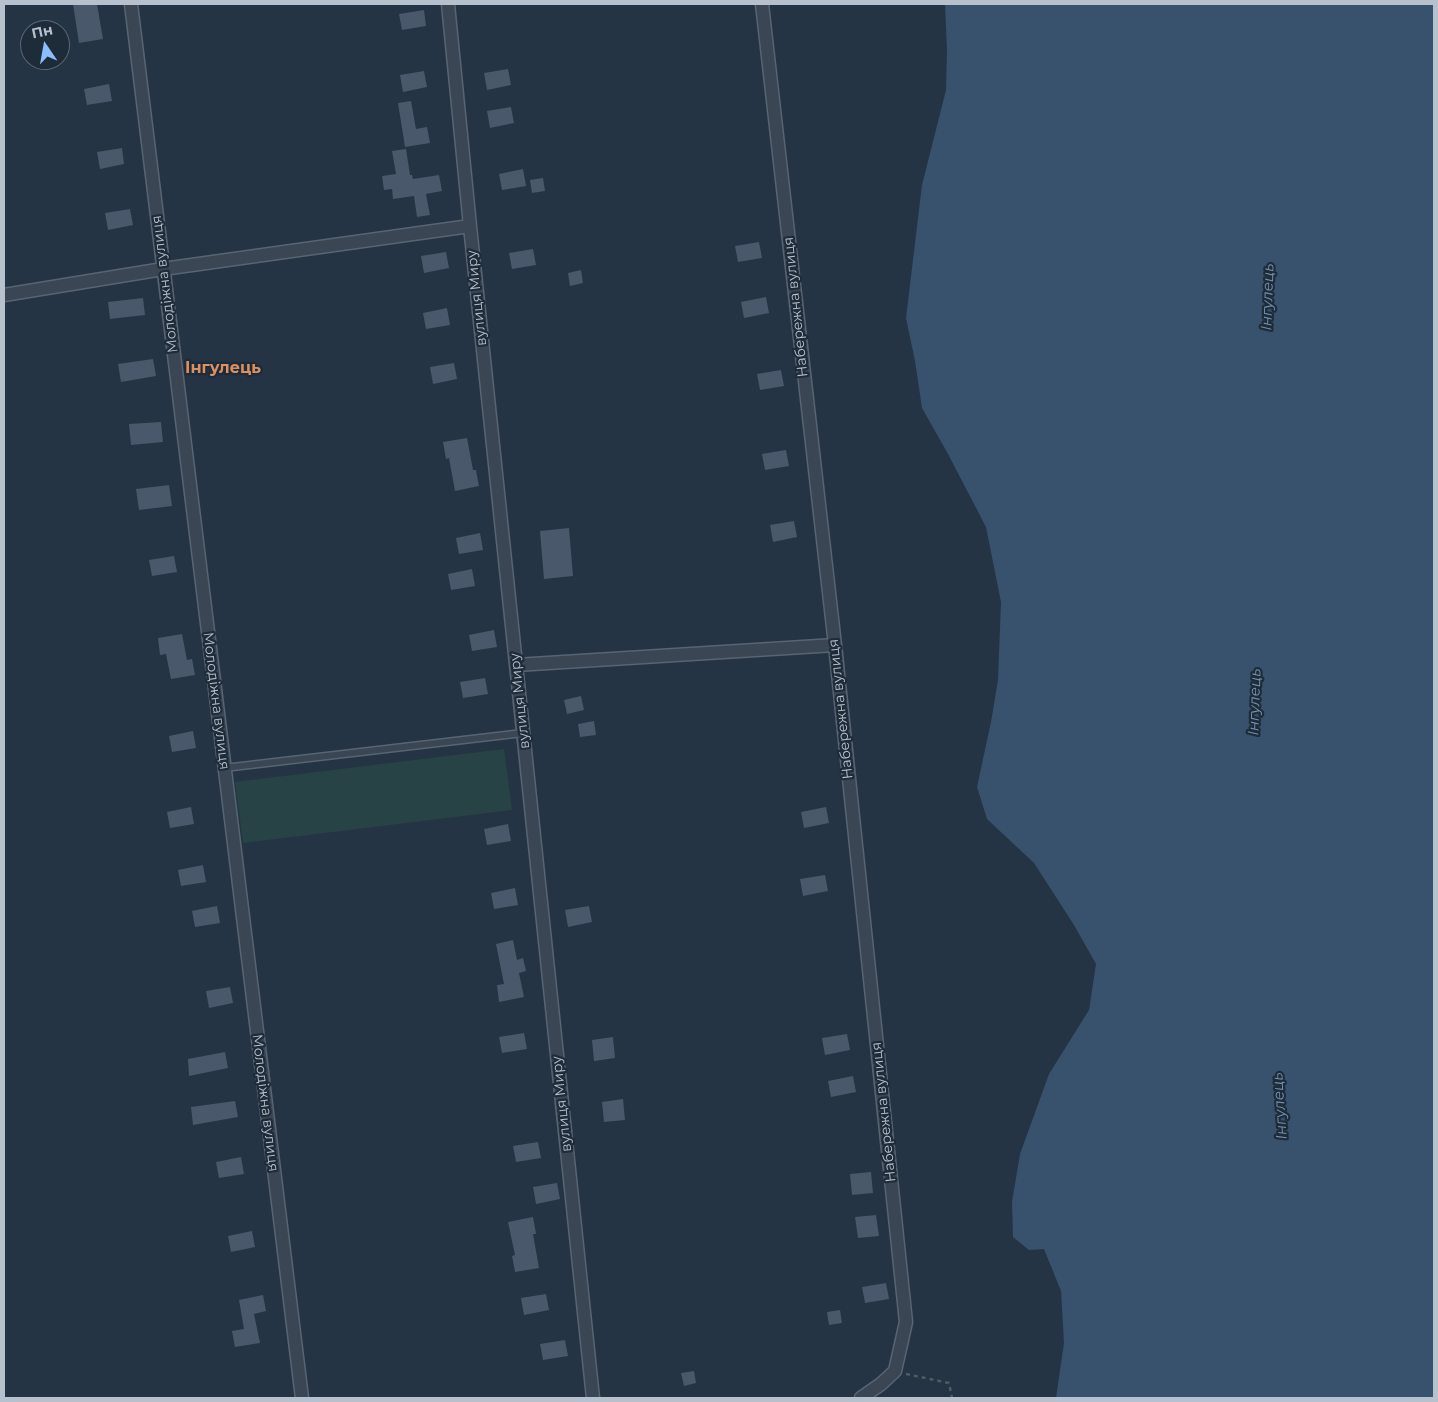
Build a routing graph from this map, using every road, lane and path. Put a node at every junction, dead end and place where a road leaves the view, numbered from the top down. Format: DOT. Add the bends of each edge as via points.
graph roads {
  1 [pos="131,4"];
  2 [pos="448,4"];
  3 [pos="762,4"];
  4 [pos="470,226"];
  5 [pos="163,270"];
  6 [pos="4,295"];
  7 [pos="835,645"];
  8 [pos="516,665"];
  9 [pos="523,733"];
  10 [pos="224,768"];
  11 [pos="895,1371"];
  12 [pos="302,1398"];
  13 [pos="593,1398"];
  14 [pos="861,1398"];
  15 [pos="952,1398"];
  1 -- 5 [label="street, Молодіжна вулиця"];
  2 -- 4 [label="street, вулиця Миру"];
  3 -- 7 [label="street, Набережна вулиця"];
  4 -- 5 [label="street"];
  4 -- 8 [label="street, вулиця Миру"];
  5 -- 6 [label="street"];
  5 -- 10 [label="street, Молодіжна вулиця"];
  7 -- 8 [label="street"];
  7 -- 11 [label="street, Набережна вулиця" via="906,1322"];
  8 -- 9 [label="street, вулиця Миру"];
  9 -- 10 [label="lane"];
  9 -- 13 [label="street, вулиця Миру"];
  10 -- 12 [label="street, Молодіжна вулиця"];
  11 -- 14 [label="street"];
  11 -- 15 [label="path" via="949,1383"];
}
